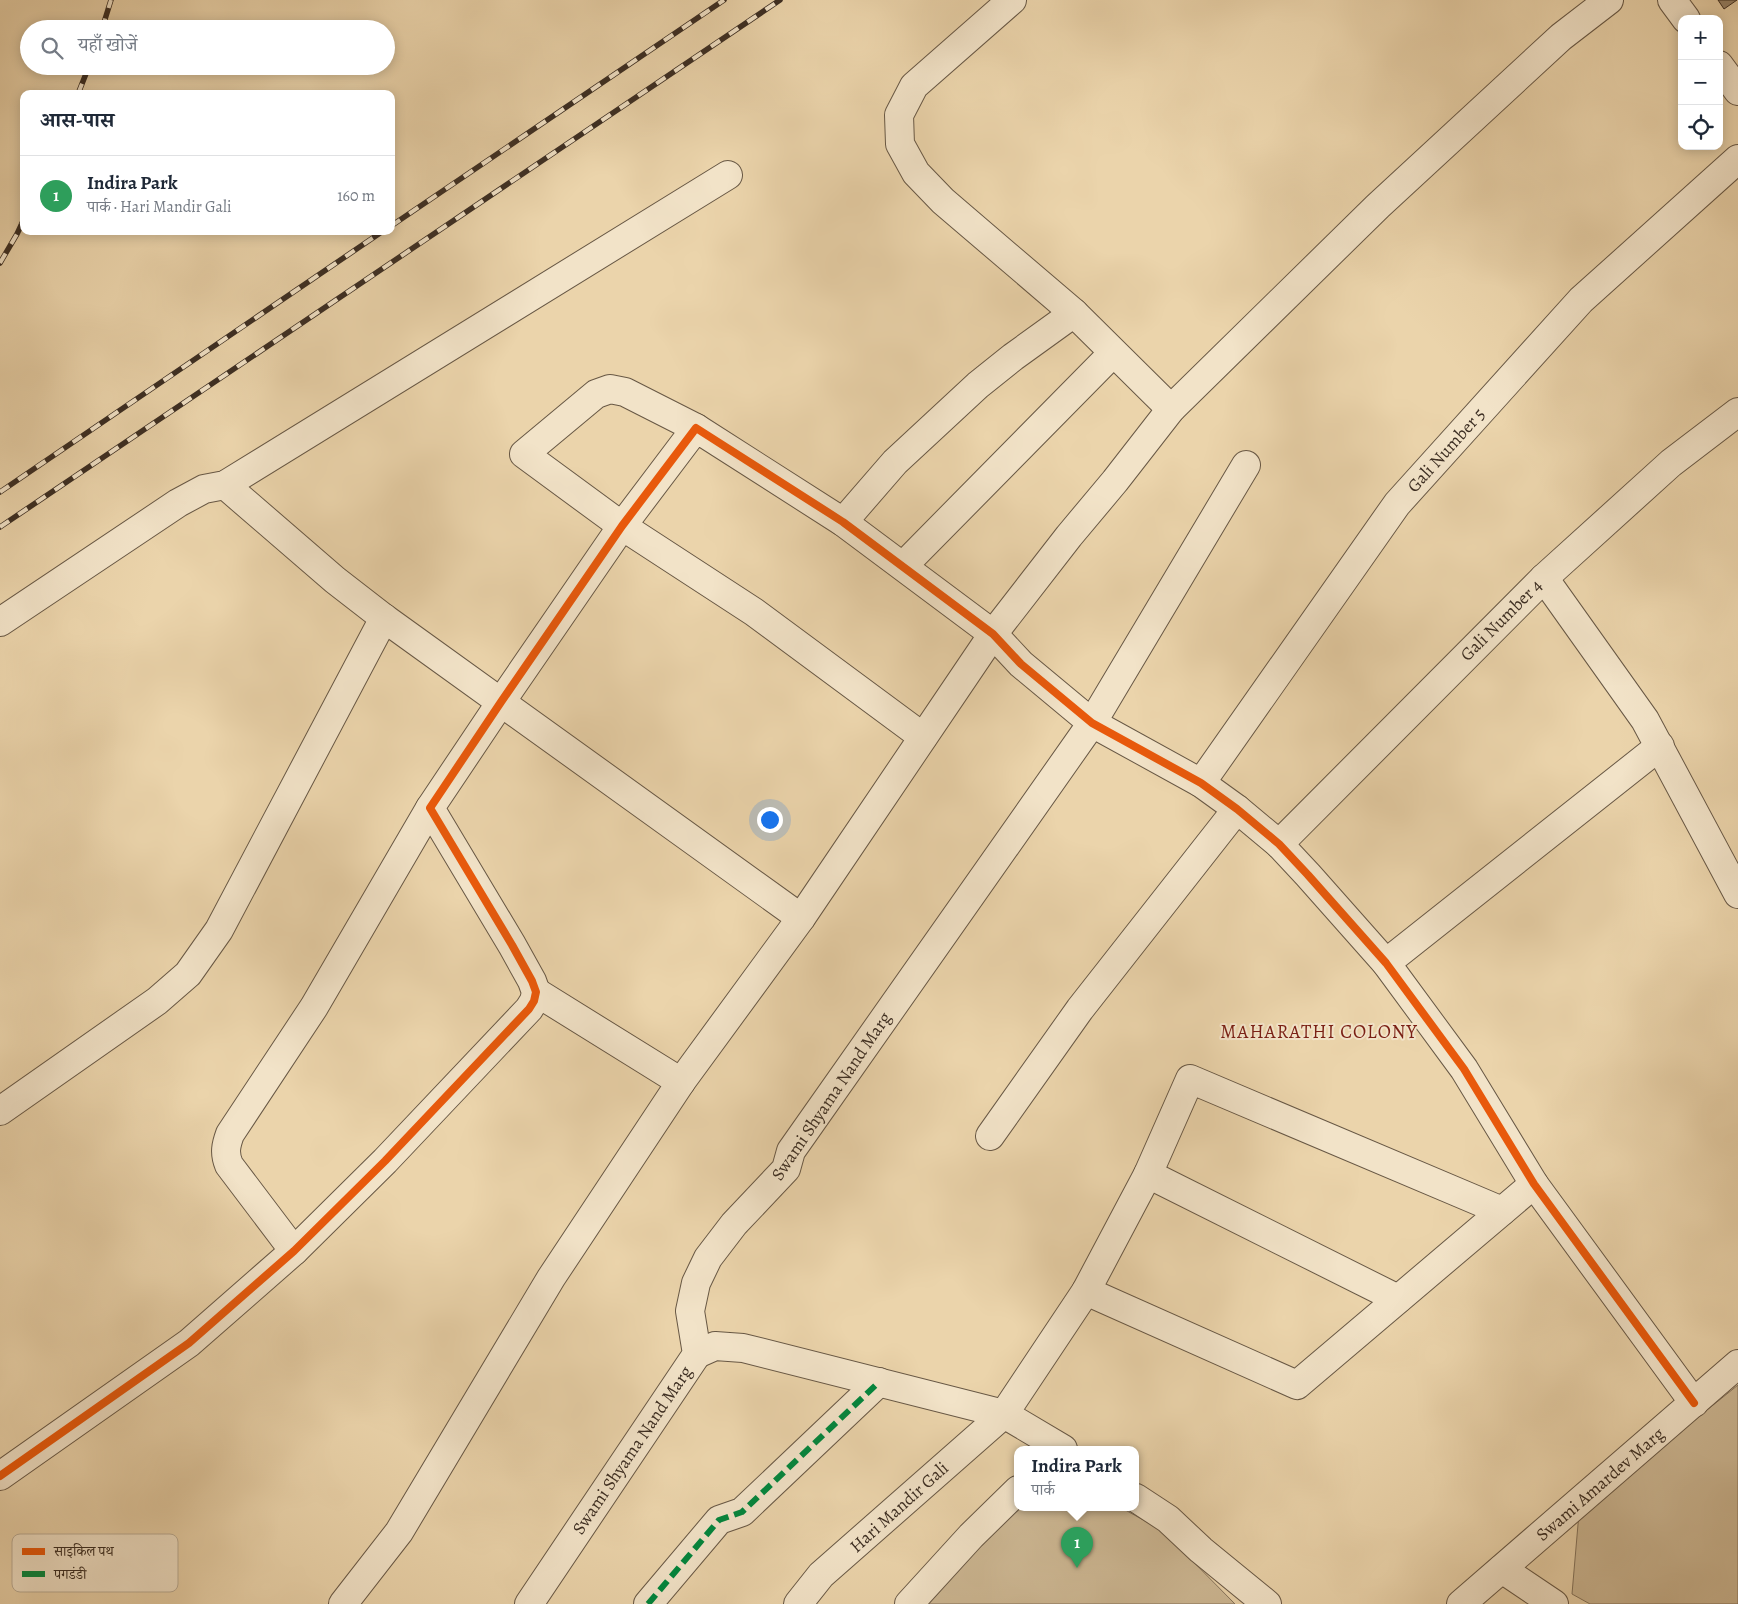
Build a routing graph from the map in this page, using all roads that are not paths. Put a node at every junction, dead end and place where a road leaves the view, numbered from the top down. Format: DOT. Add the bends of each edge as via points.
graph roads {
  1 [pos="1012,0"];
  2 [pos="1609,0"];
  3 [pos="1672,0"];
  4 [pos="1683,15"];
  5 [pos="1723,70"];
  6 [pos="1738,91"];
  7 [pos="1738,159"];
  8 [pos="728,175"];
  9 [pos="1074,313"];
  10 [pos="1113,353"];
  11 [pos="1171,409"];
  12 [pos="1738,412"];
  13 [pos="696,428"];
  14 [pos="1246,465"];
  15 [pos="225,485"];
  16 [pos="843,522"];
  17 [pos="622,526"];
  18 [pos="903,566"];
  19 [pos="1544,578"];
  20 [pos="384,618"];
  21 [pos="0,622"];
  22 [pos="992,634"];
  23 [pos="500,702"];
  24 [pos="1092,723"];
  25 [pos="923,737"];
  26 [pos="1660,746"];
  27 [pos="1201,783"];
  28 [pos="430,808"];
  29 [pos="1237,809"];
  30 [pos="1279,844"];
  31 [pos="1738,894"];
  32 [pos="800,918"];
  33 [pos="1386,963"];
  34 [pos="536,992"];
  35 [pos="680,1082"];
  36 [pos="0,1111"];
  37 [pos="990,1136"];
  38 [pos="1148,1174"];
  39 [pos="1534,1184"];
  40 [pos="1502,1210"];
  41 [pos="294,1251"];
  42 [pos="1086,1291"];
  43 [pos="1398,1299"];
  44 [pos="697,1354"];
  45 [pos="1738,1364"];
  46 [pos="879,1382"];
  47 [pos="1694,1403"];
  48 [pos="1004,1414"];
  49 [pos="1056,1446"];
  50 [pos="0,1476"];
  51 [pos="1014,1494"];
  52 [pos="1139,1500"];
  53 [pos="1502,1569"];
  54 [pos="343,1604"];
  55 [pos="529,1604"];
  56 [pos="648,1604"];
  57 [pos="798,1604"];
  58 [pos="909,1604"];
  59 [pos="1266,1604"];
  60 [pos="1461,1604"];
  61 [pos="1554,1604"];
  1 -- 9 [label="street" via="914,86 899,115 900,144 916,173 943,201"];
  2 -- 11 [label="street" via="1561,37 1378,206"];
  3 -- 4 [label="street"];
  5 -- 6 [label="street"];
  7 -- 27 [label="street, Gali Number 5" via="1581,300 1397,504"];
  8 -- 15 [label="street"];
  9 -- 10 [label="street"];
  9 -- 16 [label="street" via="978,386 895,462"];
  10 -- 11 [label="street"];
  10 -- 18 [label="street"];
  11 -- 22 [label="street"];
  12 -- 19 [label="street, Gali Number 4" via="1671,463"];
  13 -- 16 [label="street"];
  13 -- 17 [label="street"];
  13 -- 17 [label="street" via="624,392 610,389 596,394 524,454"];
  14 -- 24 [label="street, Swami Shyama Nand Marg"];
  15 -- 20 [label="street"];
  15 -- 21 [label="street" via="204,489 178,504"];
  16 -- 18 [label="street"];
  17 -- 23 [label="street"];
  17 -- 25 [label="street" via="754,612"];
  18 -- 22 [label="street"];
  19 -- 26 [label="street"];
  19 -- 30 [label="street, Gali Number 4"];
  20 -- 23 [label="street"];
  20 -- 36 [label="street" via="219,930 188,974 157,1001"];
  22 -- 24 [label="street" via="1021,664"];
  22 -- 25 [label="street"];
  23 -- 28 [label="street"];
  23 -- 32 [label="street"];
  24 -- 27 [label="street"];
  24 -- 44 [label="street, Swami Shyama Nand Marg" via="791,1151 786,1169 734,1224 708,1258 696,1283 690,1311"];
  25 -- 32 [label="street"];
  26 -- 31 [label="street"];
  26 -- 33 [label="street"];
  27 -- 29 [label="street"];
  28 -- 34 [label="street" via="512,945"];
  28 -- 41 [label="street" via="314,1007 230,1134 226,1145 229,1165"];
  29 -- 30 [label="street"];
  29 -- 37 [label="street" via="1080,1009"];
  30 -- 33 [label="street"];
  32 -- 35 [label="street"];
  33 -- 39 [label="street" via="1464,1069"];
  34 -- 35 [label="street"];
  34 -- 41 [label="street" via="529,1009 385,1161"];
  35 -- 54 [label="street" via="551,1278 399,1532"];
  38 -- 40 [label="street, Hari Mandir Gali" via="1190,1079"];
  38 -- 42 [label="street, Hari Mandir Gali"];
  38 -- 43 [label="street"];
  39 -- 40 [label="street"];
  39 -- 47 [label="street"];
  40 -- 43 [label="street"];
  41 -- 50 [label="street" via="189,1343"];
  42 -- 43 [label="street" via="1297,1385"];
  42 -- 48 [label="street, Hari Mandir Gali"];
  44 -- 46 [label="street" via="715,1346 743,1348"];
  44 -- 55 [label="street, Swami Shyama Nand Marg"];
  45 -- 47 [label="street, Swami Amardev Marg"];
  46 -- 48 [label="street"];
  46 -- 56 [label="street" via="742,1512 719,1520"];
  47 -- 53 [label="street, Swami Amardev Marg"];
  48 -- 49 [label="street"];
  48 -- 57 [label="street, Hari Mandir Gali" via="821,1575"];
  51 -- 58 [label="street"];
  52 -- 59 [label="street" via="1168,1519"];
  53 -- 60 [label="street, Swami Amardev Marg"];
  53 -- 61 [label="street"];
}
